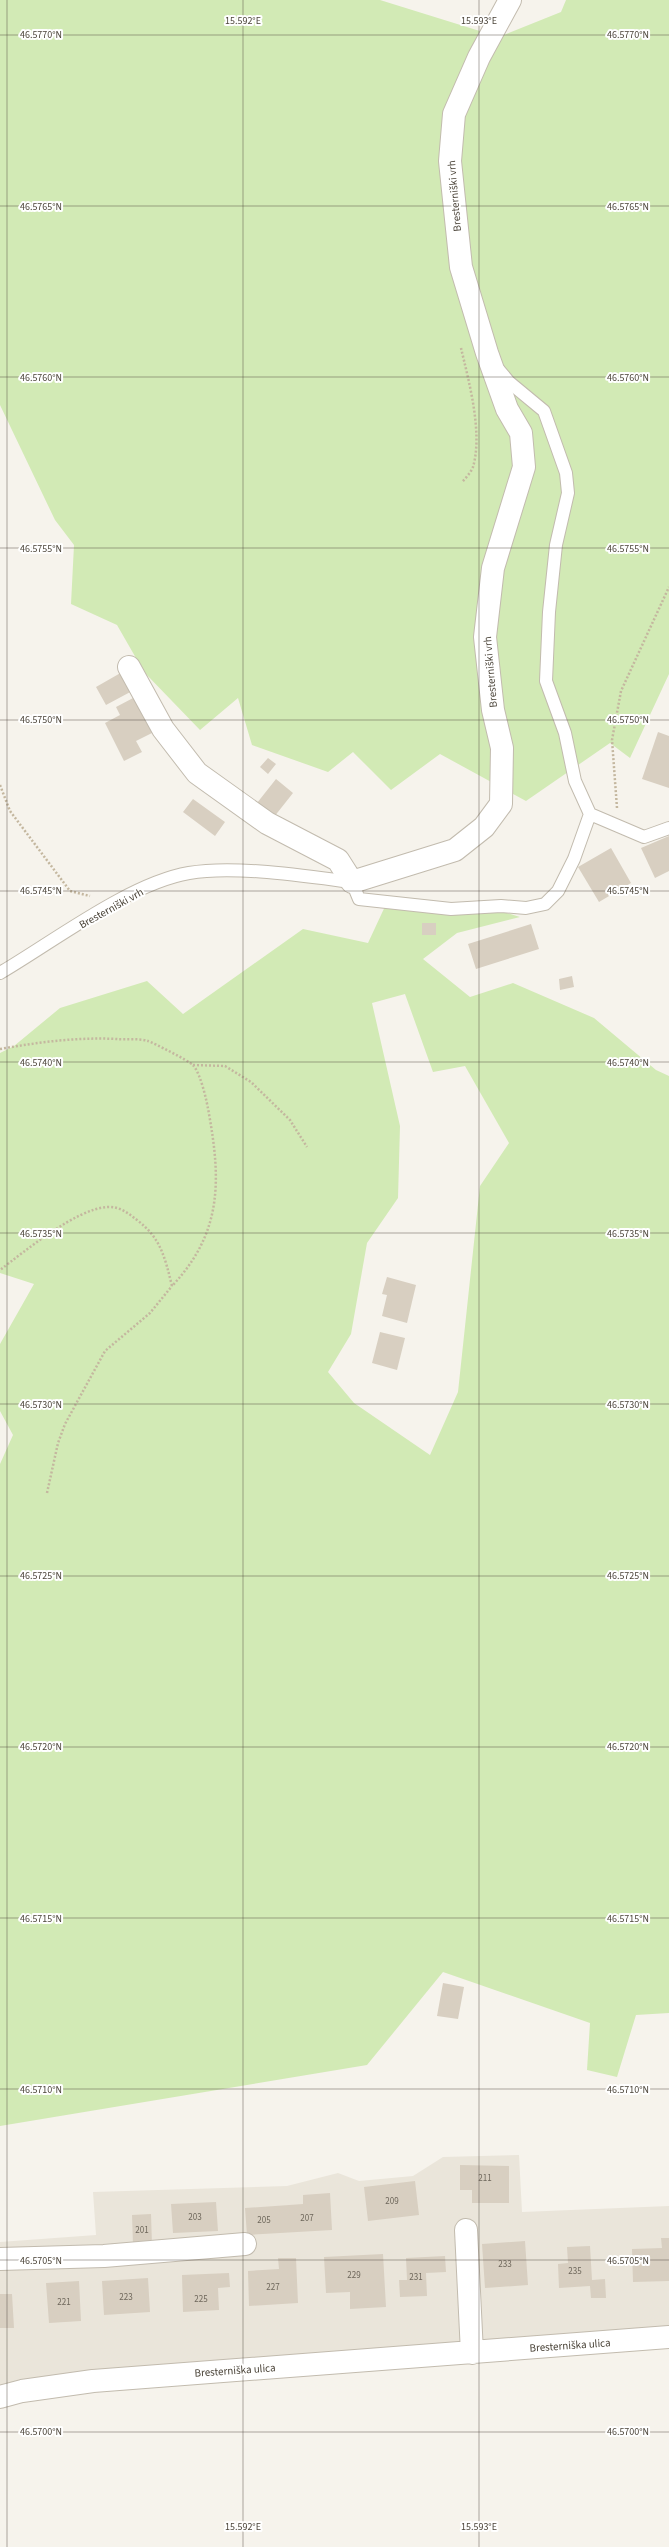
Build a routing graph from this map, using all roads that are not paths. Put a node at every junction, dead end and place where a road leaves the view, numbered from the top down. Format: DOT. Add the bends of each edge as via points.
graph roads {
  1 [pos="510,0"];
  2 [pos="487,353"];
  3 [pos="129,667"];
  4 [pos="590,814"];
  5 [pos="669,828"];
  6 [pos="352,882"];
  7 [pos="0,973"];
  8 [pos="466,2230"];
  9 [pos="245,2244"];
  10 [pos="0,2259"];
  11 [pos="669,2338"];
  12 [pos="472,2353"];
  13 [pos="0,2397"];
  1 -- 2 [label="street, Bresterniški vrh" via="479,57 454,114 450,161 461,267"];
  2 -- 4 [label="lane, Bresterniški vrh" via="508,382 544,411 566,473 568,493 556,545 549,612 546,681 564,733 575,781"];
  2 -- 6 [label="street, Bresterniški vrh" via="507,410 521,433 524,467 493,568 485,637 493,710 502,748 500,804 484,827 455,850"];
  3 -- 6 [label="street" via="163,729 197,773 267,823 338,860"];
  4 -- 5 [label="lane" via="644,837"];
  4 -- 6 [label="lane" via="574,859 558,891 545,904 526,908 500,906 451,909 386,900 368,901 359,899"];
  6 -- 7 [label="lane, Bresterniški vrh" via="240,871 189,873 156,883 121,899"];
  8 -- 12 [label="street"];
  9 -- 10 [label="street" via="112,2255"];
  11 -- 12 [label="street, Bresterniška ulica"];
  12 -- 13 [label="street, Bresterniška ulica" via="92,2381 22,2391"];
}
